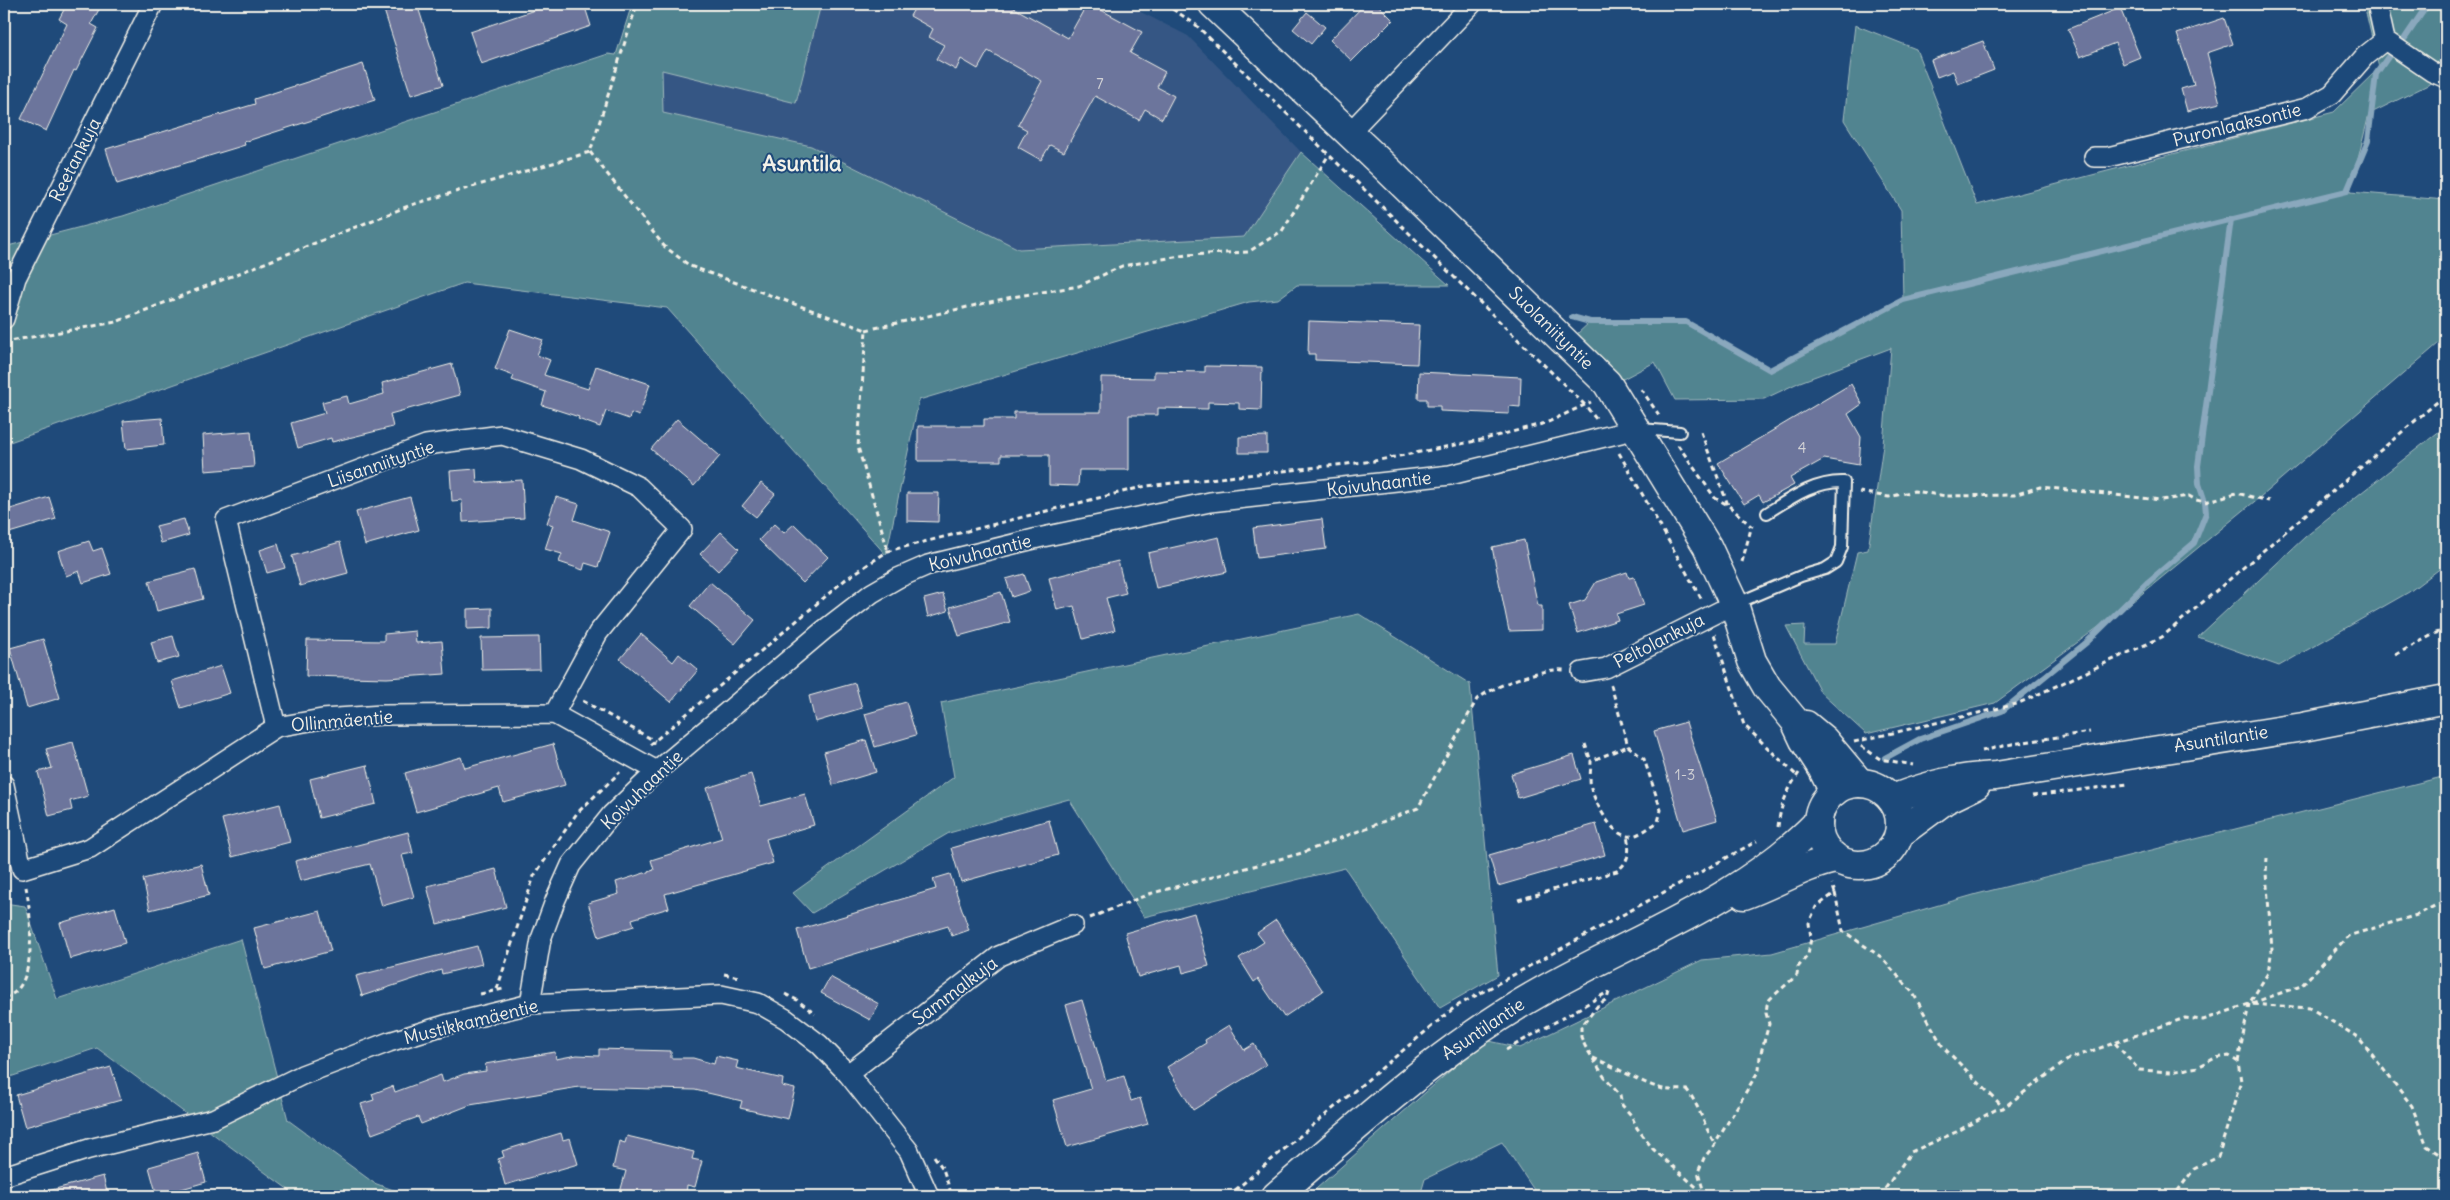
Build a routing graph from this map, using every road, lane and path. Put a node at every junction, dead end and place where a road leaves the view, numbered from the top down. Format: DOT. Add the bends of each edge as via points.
graph roads {
  1 [pos="154,4"];
  2 [pos="637,4"];
  3 [pos="1166,4"];
  4 [pos="1213,4"];
  5 [pos="1472,4"];
  6 [pos="2377,4"];
  7 [pos="2385,40"];
  8 [pos="2446,78"];
  9 [pos="1349,133"];
  10 [pos="590,152"];
  11 [pos="1328,156"];
  12 [pos="2094,157"];
  13 [pos="4,319"];
  14 [pos="866,330"];
  15 [pos="4,342"];
  16 [pos="2446,396"];
  17 [pos="1585,405"];
  18 [pos="1637,429"];
  19 [pos="1680,432"];
  20 [pos="1701,432"];
  21 [pos="1609,435"];
  22 [pos="1844,482"];
  23 [pos="2269,501"];
  24 [pos="1728,506"];
  25 [pos="1767,513"];
  26 [pos="888,551"];
  27 [pos="1734,604"];
  28 [pos="1708,616"];
  29 [pos="2446,630"];
  30 [pos="2395,654"];
  31 [pos="1606,668"];
  32 [pos="1582,672"];
  33 [pos="567,691"];
  34 [pos="2446,698"];
  35 [pos="554,714"];
  36 [pos="276,727"];
  37 [pos="2090,732"];
  38 [pos="654,741"];
  39 [pos="1585,744"];
  40 [pos="1628,746"];
  41 [pos="1978,753"];
  42 [pos="635,758"];
  43 [pos="1827,758"];
  44 [pos="1590,761"];
  45 [pos="1916,766"];
  46 [pos="657,771"];
  47 [pos="1996,776"];
  48 [pos="1860,783"];
  49 [pos="4,785"];
  50 [pos="1834,792"];
  51 [pos="1892,799"];
  52 [pos="1818,822"];
  53 [pos="1778,830"];
  54 [pos="1899,834"];
  55 [pos="1626,836"];
  56 [pos="2267,858"];
  57 [pos="22,868"];
  58 [pos="1834,871"];
  59 [pos="1835,893"];
  60 [pos="1518,900"];
  61 [pos="2446,900"];
  62 [pos="1716,902"];
  63 [pos="1074,925"];
  64 [pos="718,974"];
  65 [pos="744,978"];
  66 [pos="496,989"];
  67 [pos="782,993"];
  68 [pos="478,995"];
  69 [pos="531,997"];
  70 [pos="4,998"];
  71 [pos="2249,1004"];
  72 [pos="818,1017"];
  73 [pos="2115,1043"];
  74 [pos="1506,1050"];
  75 [pos="1593,1058"];
  76 [pos="2238,1062"];
  77 [pos="848,1074"];
  78 [pos="2003,1108"];
  79 [pos="1715,1144"];
  80 [pos="933,1154"];
  81 [pos="2446,1159"];
  82 [pos="4,1176"];
  83 [pos="1704,1195"];
  84 [pos="929,1196"];
  85 [pos="952,1196"];
  86 [pos="1276,1196"];
  87 [pos="1880,1196"];
  88 [pos="2174,1196"];
  1 -- 13 [label="street, Reetankuja" via="16,278"];
  2 -- 10 [label="path"];
  3 -- 11 [label="path" via="1195,24"];
  4 -- 9 [label="street, Suolaniityntie"];
  5 -- 9 [label="street"];
  6 -- 7 [label="street"];
  7 -- 8 [label="street"];
  7 -- 12 [label="street, Puronlaaksontie" via="2365,56 2332,94 2306,108 2108,157"];
  9 -- 18 [label="street, Suolaniityntie" via="1607,383"];
  10 -- 14 [label="path" via="664,246 690,266"];
  10 -- 15 [label="path" via="410,205 116,322"];
  11 -- 14 [label="path" via="1282,231 1248,252 1186,255 1122,266 1079,286 1012,297"];
  11 -- 17 [label="path"];
  14 -- 26 [label="path" via="858,447"];
  16 -- 43 [label="path" via="2162,637 2017,704"];
  17 -- 21 [label="path"];
  17 -- 26 [label="path" via="1546,423 1482,440 1374,461 1146,486"];
  18 -- 19 [label="lane"];
  18 -- 21 [label="street, Koivuhaantie"];
  18 -- 27 [label="street, Suolaniityntie" via="1707,546"];
  20 -- 24 [label="path"];
  21 -- 28 [label="path" via="1697,589"];
  21 -- 46 [label="street, Koivuhaantie" via="1450,475 1210,502 928,565 872,593"];
  22 -- 23 [label="path" via="1860,493 1889,497 1914,491 1946,496 2014,495 2040,487 2161,500 2189,496 2206,502 2236,493"];
  22 -- 25 [label="lane" via="1831,482 1802,491"];
  22 -- 27 [label="lane" via="1842,547 1836,562"];
  26 -- 38 [label="path" via="846,579"];
  27 -- 28 [label="street, Peltolankuja"];
  27 -- 43 [label="street, Suolaniityntie" via="1752,661 1767,687 1795,721 1809,726"];
  28 -- 31 [label="street, Peltolankuja"];
  28 -- 43 [label="path" via="1744,725"];
  29 -- 30 [label="path"];
  31 -- 32 [label="street, Peltolankuja"];
  31 -- 40 [label="path"];
  32 -- 63 [label="path" via="1550,669 1489,690 1477,699 1418,808 1302,853 1149,894"];
  33 -- 35 [label="street, Liisanniityntie"];
  33 -- 36 [label="street, Liisanniityntie" via="598,633 682,529 639,487 581,459 502,435 426,445 226,520"];
  33 -- 38 [label="path"];
  34 -- 47 [label="street, Asuntilantie" via="2303,727"];
  35 -- 36 [label="street, Ollinmäentie" via="382,715 322,719"];
  35 -- 42 [label="street, Ollinmäentie"];
  36 -- 57 [label="street, Ollinmäentie" via="90,848"];
  37 -- 41 [label="path" via="2012,744"];
  38 -- 42 [label="path"];
  39 -- 44 [label="path"];
  40 -- 44 [label="path"];
  40 -- 55 [label="path" via="1644,759 1661,810 1658,822 1634,836"];
  42 -- 46 [label="street, Ollinmäentie"];
  42 -- 66 [label="path" via="577,813 534,876"];
  43 -- 45 [label="path" via="1880,759"];
  43 -- 48 [label="street, Suolaniityntie"];
  43 -- 50 [label="street, Suolaniityntie"];
  43 -- 53 [label="path" via="1780,812"];
  44 -- 55 [label="path" via="1591,787 1604,817 1619,834"];
  46 -- 69 [label="street, Koivuhaantie" via="612,814 571,865 541,939"];
  47 -- 51 [label="street, Asuntilantie" via="1963,777"];
  47 -- 54 [label="street, Asuntilantie" via="1945,800"];
  48 -- 50 [label="street"];
  48 -- 51 [label="street" via="1877,787"];
  49 -- 57 [label="street"];
  50 -- 52 [label="street" via="1826,800"];
  51 -- 54 [label="street" via="1898,810"];
  52 -- 58 [label="street" via="1822,843"];
  52 -- 62 [label="street, Asuntilantie" via="1769,865"];
  54 -- 58 [label="street" via="1889,854 1880,860"];
  55 -- 60 [label="path" via="1630,849 1628,858 1617,870"];
  56 -- 71 [label="path" via="2272,949 2268,973"];
  57 -- 70 [label="path" via="30,905 30,963 17,990"];
  58 -- 59 [label="path"];
  58 -- 62 [label="street, Asuntilantie" via="1818,862 1767,886"];
  59 -- 78 [label="path" via="1843,930 1888,964 1913,993 1943,1047"];
  59 -- 79 [label="path" via="1816,907 1809,923 1808,955 1798,967 1797,974 1767,1005 1769,1024 1759,1070"];
  61 -- 71 [label="path" via="2417,915 2348,936 2301,986"];
  62 -- 86 [label="street, Asuntilantie" via="1541,991 1478,1030 1422,1071"];
  63 -- 77 [label="street, Sammalkuja" via="999,956"];
  64 -- 65 [label="path"];
  66 -- 68 [label="path"];
  66 -- 69 [label="path"];
  67 -- 72 [label="path"];
  69 -- 77 [label="street, Mustikkamäentie" via="730,997 758,1003 819,1044"];
  69 -- 82 [label="street, Mustikkamäentie" via="389,1042 302,1076 213,1119 89,1150"];
  71 -- 73 [label="path" via="2203,1020 2185,1018"];
  71 -- 76 [label="path"];
  71 -- 81 [label="path" via="2310,1008 2359,1038 2412,1106 2427,1146"];
  73 -- 76 [label="path" via="2140,1070 2172,1072 2198,1068 2214,1058 2229,1056"];
  73 -- 78 [label="path" via="2069,1059"];
  74 -- 75 [label="path" via="1609,992 1607,999 1599,1004 1581,1028 1581,1037"];
  75 -- 79 [label="path" via="1664,1089 1687,1090 1696,1100"];
  75 -- 83 [label="path" via="1653,1149"];
  76 -- 88 [label="path" via="2241,1081 2218,1157 2194,1169"];
  77 -- 84 [label="street, Mustikkamäentie" via="909,1151"];
  78 -- 87 [label="path" via="1911,1152"];
  79 -- 83 [label="path" via="1698,1172"];
  80 -- 85 [label="path" via="943,1170"];
}
